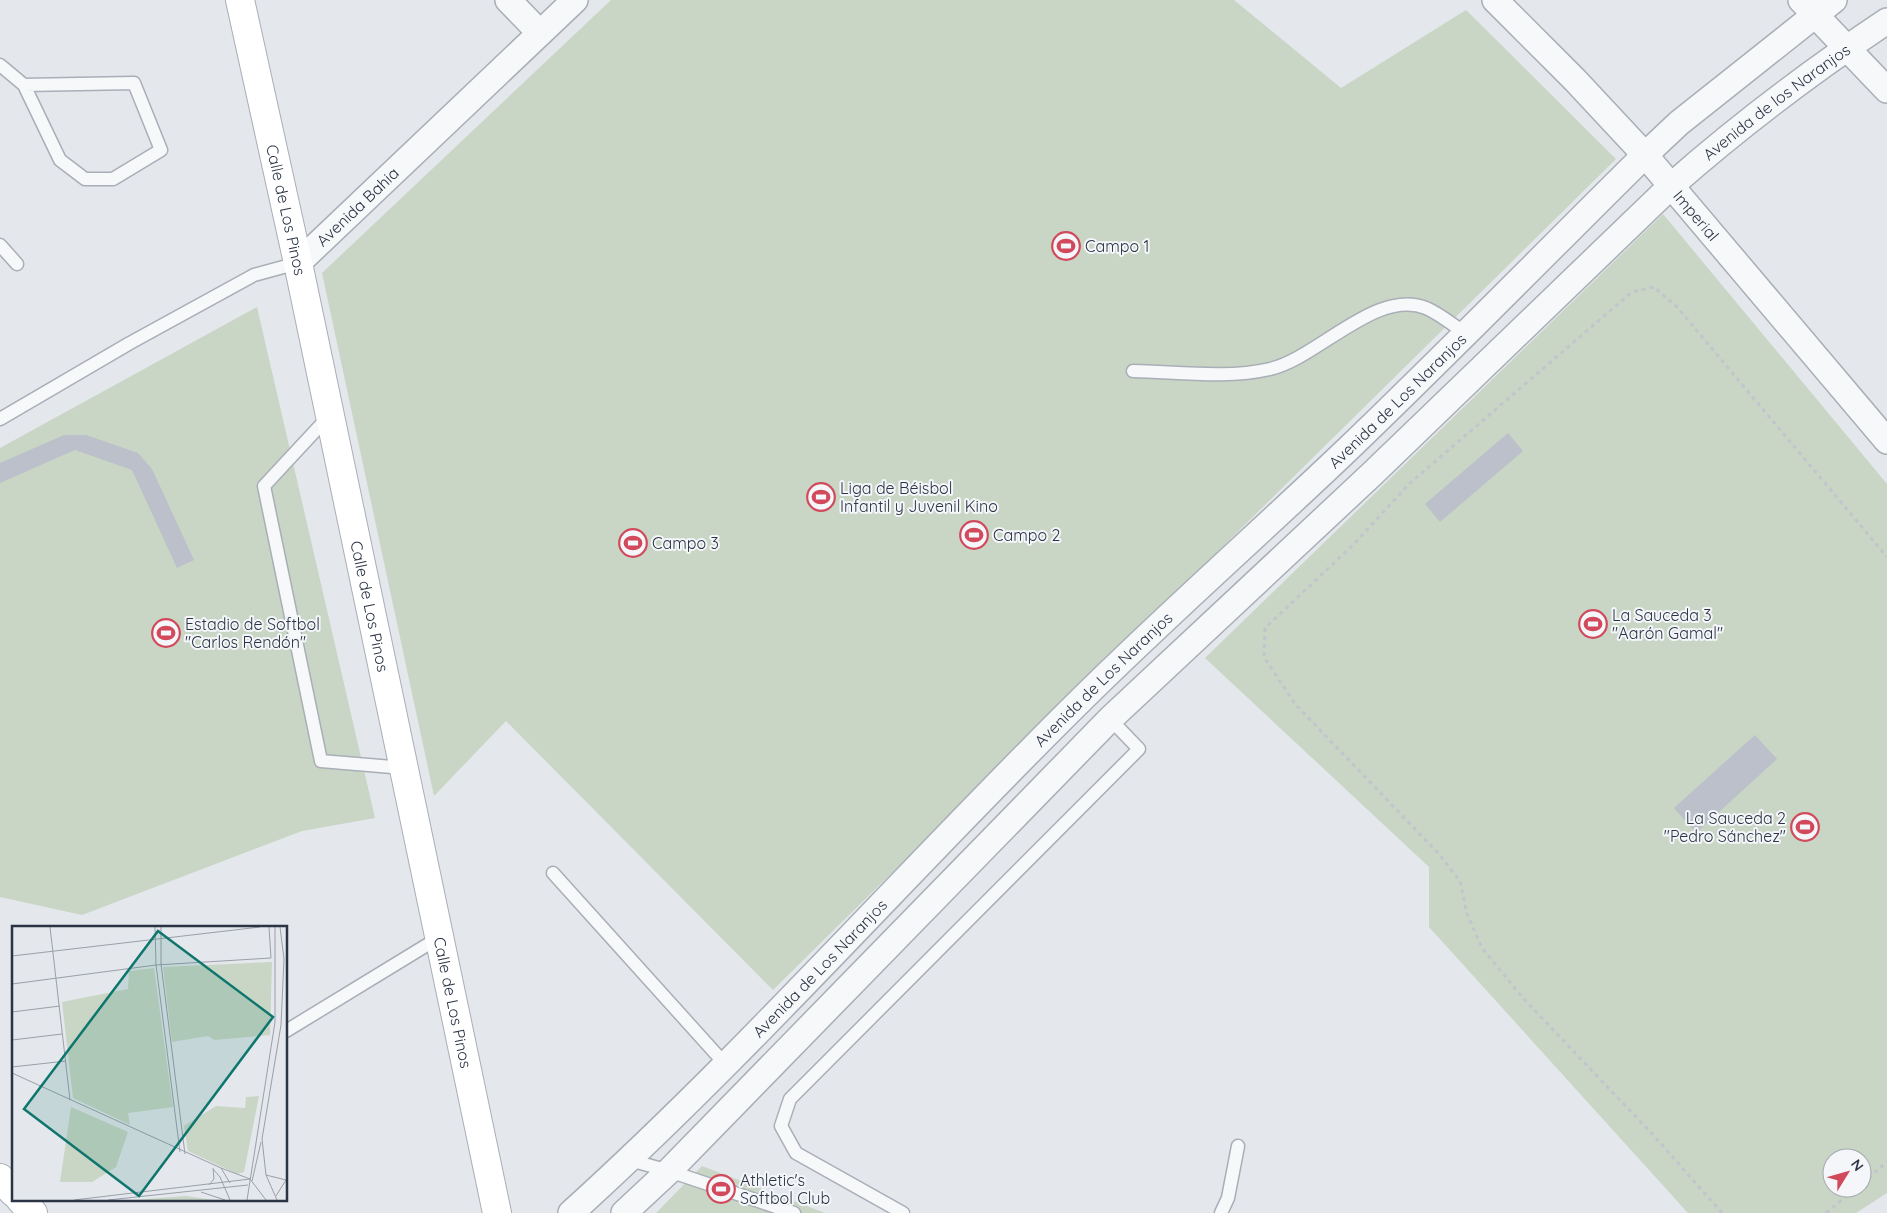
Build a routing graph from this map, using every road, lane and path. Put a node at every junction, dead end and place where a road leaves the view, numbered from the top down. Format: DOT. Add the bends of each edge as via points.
graph roads {
  1 [pos="240,0"];
  2 [pos="508,0"];
  3 [pos="575,0"];
  4 [pos="1495,0"];
  5 [pos="1816,5"];
  6 [pos="1887,21"];
  7 [pos="540,33"];
  8 [pos="1847,48"];
  9 [pos="0,65"];
  10 [pos="24,86"];
  11 [pos="1887,90"];
  12 [pos="1645,155"];
  13 [pos="1671,186"];
  14 [pos="0,245"];
  15 [pos="298,262"];
  16 [pos="17,264"];
  17 [pos="1465,333"];
  18 [pos="1133,371"];
  19 [pos="330,415"];
  20 [pos="0,419"];
  21 [pos="1887,440"];
  22 [pos="1887,557"];
  23 [pos="1165,618"];
  24 [pos="1191,641"];
  25 [pos="1110,719"];
  26 [pos="404,768"];
  27 [pos="553,872"];
  28 [pos="440,937"];
  29 [pos="288,1030"];
  30 [pos="726,1064"];
  31 [pos="1238,1146"];
  32 [pos="630,1160"];
  33 [pos="1887,1162"];
  34 [pos="669,1171"];
  35 [pos="1872,1175"];
  36 [pos="0,1178"];
  37 [pos="12,1191"];
  38 [pos="1844,1198"];
  39 [pos="21,1200"];
  40 [pos="32,1213"];
  41 [pos="497,1213"];
  42 [pos="571,1213"];
  43 [pos="624,1213"];
  44 [pos="794,1213"];
  45 [pos="903,1213"];
  46 [pos="1221,1213"];
  47 [pos="1722,1213"];
  48 [pos="1826,1213"];
  1 -- 15 [label="street, Calle de Los Pinos"];
  2 -- 7 [label="street"];
  3 -- 7 [label="street, Avenida Bahia"];
  4 -- 12 [label="street, Imperial"];
  5 -- 8 [label="street"];
  5 -- 12 [label="street"];
  6 -- 8 [label="street, Avenida de los Naranjos"];
  7 -- 15 [label="street, Avenida Bahia"];
  8 -- 11 [label="street"];
  8 -- 13 [label="street, Avenida de los Naranjos" via="1706,155"];
  9 -- 10 [label="lane"];
  10 -- 10 [label="lane" via="60,160 85,179 113,179 160,150 134,84"];
  12 -- 13 [label="street, Imperial"];
  12 -- 17 [label="street, Avenida de Los Naranjos"];
  13 -- 21 [label="street, Imperial"];
  13 -- 24 [label="street, Avenida de Los Naranjos" via="1372,474"];
  14 -- 16 [label="lane"];
  15 -- 19 [label="street, Calle de Los Pinos"];
  15 -- 20 [label="lane, Avenida Bahia" via="254,275"];
  17 -- 18 [label="lane" via="1426,308 1400,304 1371,314 1272,368 1235,373"];
  17 -- 23 [label="street, Avenida de Los Naranjos" via="1348,449"];
  19 -- 26 [label="street, Calle de Los Pinos"];
  19 -- 26 [label="lane" via="264,486 317,742 321,761"];
  22 -- 47 [label="path" via="1677,307 1654,287 1632,292 1409,484 1353,545 1265,628 1264,657 1294,704 1439,854 1460,881 1467,914 1482,948 1523,998"];
  23 -- 24 [label="street"];
  23 -- 30 [label="street, Avenida de Los Naranjos"];
  24 -- 25 [label="street, Avenida de Los Naranjos"];
  25 -- 34 [label="street, Avenida de Los Naranjos"];
  25 -- 45 [label="lane" via="1139,749 790,1099 782,1126 796,1153"];
  26 -- 28 [label="street, Calle de Los Pinos"];
  27 -- 30 [label="lane"];
  28 -- 29 [label="lane"];
  28 -- 41 [label="street, Calle de Los Pinos"];
  30 -- 32 [label="street, Avenida de Los Naranjos"];
  31 -- 46 [label="lane" via="1228,1198"];
  32 -- 34 [label="lane"];
  32 -- 42 [label="street, Avenida de Los Naranjos"];
  33 -- 35 [label="path"];
  34 -- 43 [label="street, Avenida de Los Naranjos"];
  34 -- 44 [label="lane"];
  36 -- 37 [label="street"];
  38 -- 48 [label="path"];
  39 -- 40 [label="street"];
}
